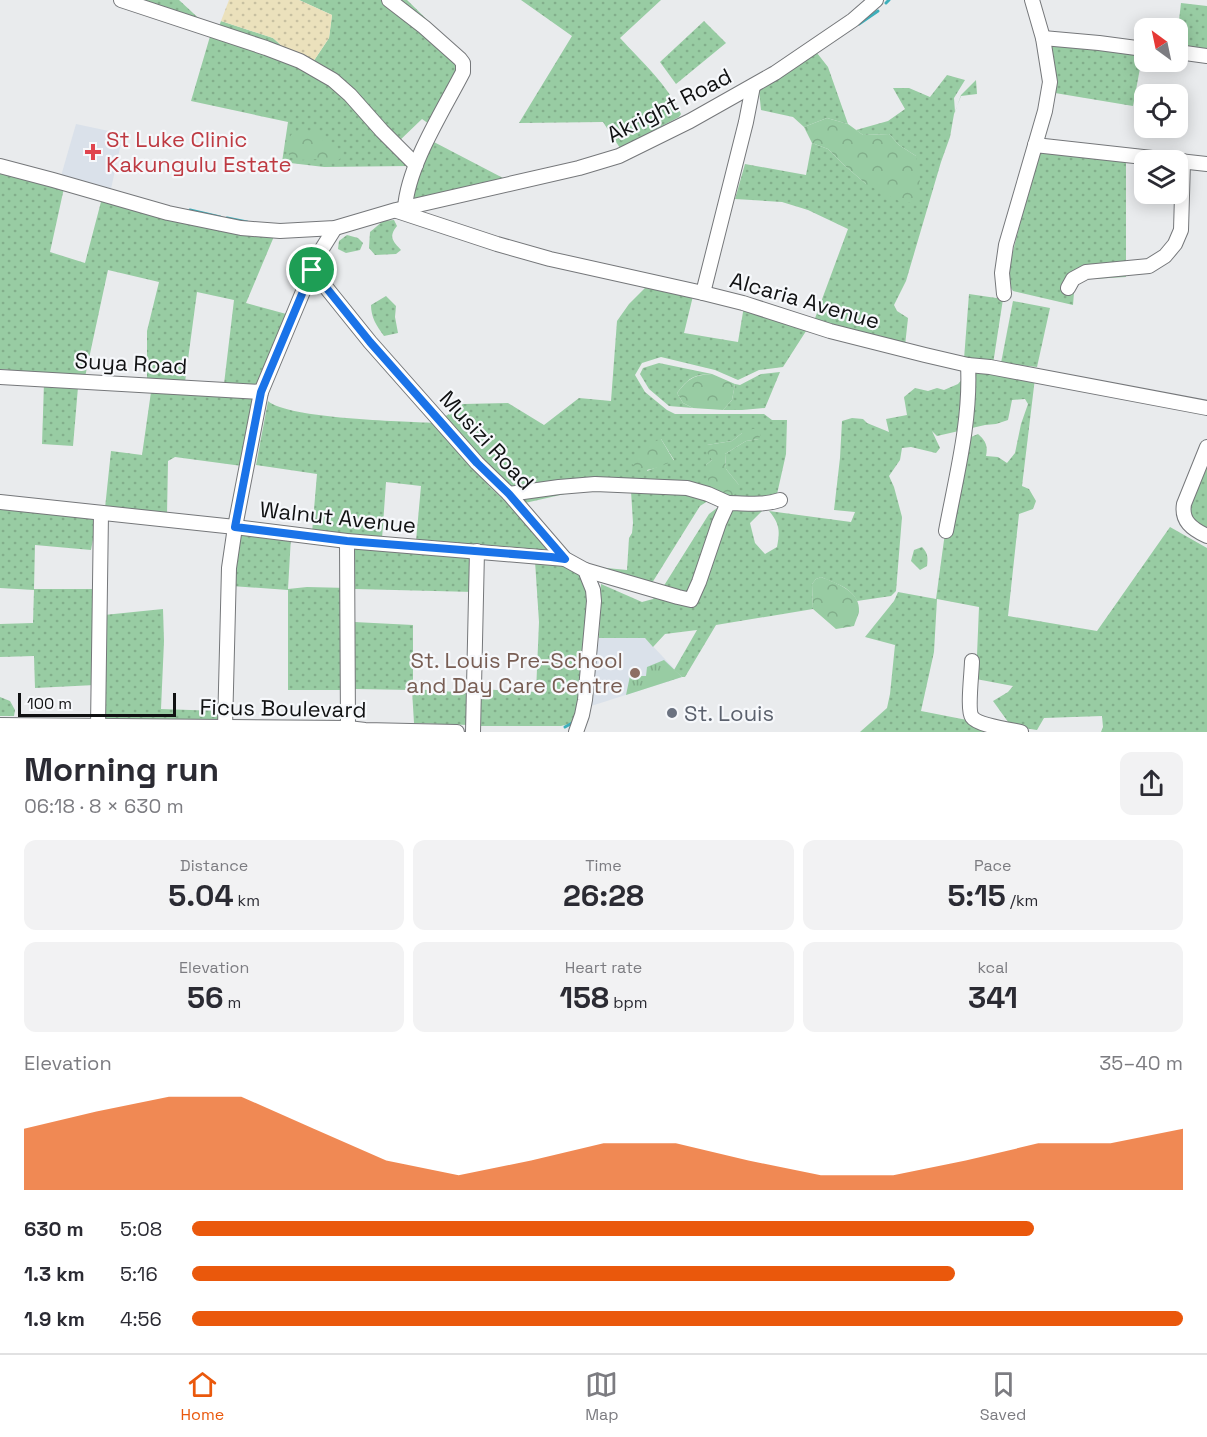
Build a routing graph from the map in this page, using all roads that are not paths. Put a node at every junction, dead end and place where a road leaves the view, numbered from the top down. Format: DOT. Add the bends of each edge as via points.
graph roads {
  1 [pos="121,0"];
  2 [pos="389,0"];
  3 [pos="876,0"];
  4 [pos="1032,0"];
  5 [pos="1043,38"];
  6 [pos="1134,47"];
  7 [pos="1188,53"];
  8 [pos="1207,56"];
  9 [pos="753,86"];
  10 [pos="1035,145"];
  11 [pos="1134,156"];
  12 [pos="1188,162"];
  13 [pos="1207,164"];
  14 [pos="416,165"];
  15 [pos="0,168"];
  16 [pos="1182,204"];
  17 [pos="400,209"];
  18 [pos="335,228"];
  19 [pos="312,270"];
  20 [pos="1068,288"];
  21 [pos="703,293"];
  22 [pos="1004,294"];
  23 [pos="968,365"];
  24 [pos="0,377"];
  25 [pos="261,392"];
  26 [pos="1207,408"];
  27 [pos="1207,447"];
  28 [pos="509,494"];
  29 [pos="780,500"];
  30 [pos="0,502"];
  31 [pos="728,503"];
  32 [pos="101,513"];
  33 [pos="235,527"];
  34 [pos="946,531"];
  35 [pos="1207,536"];
  36 [pos="347,541"];
  37 [pos="477,551"];
  38 [pos="565,559"];
  39 [pos="585,570"];
  40 [pos="972,661"];
  41 [pos="0,725"];
  42 [pos="98,726"];
  43 [pos="225,728"];
  44 [pos="348,728"];
  45 [pos="185,729"];
  46 [pos="457,732"];
  47 [pos="473,732"];
  48 [pos="576,732"];
  49 [pos="1021,732"];
  1 -- 14 [label="street" via="300,61 350,95"];
  2 -- 14 [label="street" via="463,63 464,72"];
  3 -- 9 [label="street, Akright Road" via="825,41"];
  4 -- 5 [label="street"];
  5 -- 6 [label="street"];
  5 -- 10 [label="street" via="1050,82"];
  7 -- 8 [label="street"];
  9 -- 17 [label="street, Akright Road" via="619,156"];
  9 -- 21 [label="street"];
  10 -- 11 [label="street"];
  10 -- 22 [label="street" via="1006,245"];
  12 -- 13 [label="street"];
  14 -- 17 [label="street"];
  15 -- 18 [label="street" via="168,213 241,228"];
  16 -- 20 [label="street" via="1181,230 1165,256 1149,266 1086,272 1073,279"];
  17 -- 18 [label="street, Akright Road"];
  17 -- 21 [label="street, Alcaria Avenue" via="550,259"];
  18 -- 19 [label="street"];
  19 -- 25 [label="street"];
  19 -- 28 [label="street, Musizi Road" via="370,342"];
  21 -- 23 [label="street, Alcaria Avenue" via="830,331"];
  23 -- 26 [label="street, Alcaria Avenue"];
  23 -- 34 [label="street" via="966,417"];
  24 -- 25 [label="street, Suya Road"];
  25 -- 33 [label="street"];
  27 -- 35 [label="street" via="1182,510 1190,527"];
  28 -- 31 [label="street" via="595,484 677,487 697,490"];
  28 -- 38 [label="street, Musizi Road"];
  29 -- 31 [label="street" via="758,505"];
  30 -- 32 [label="street, Walnut Avenue"];
  31 -- 39 [label="street, Musizi Road" via="691,600"];
  32 -- 33 [label="street, Walnut Avenue"];
  32 -- 42 [label="street"];
  33 -- 36 [label="street, Walnut Avenue"];
  33 -- 43 [label="street" via="229,568"];
  36 -- 37 [label="street, Walnut Avenue"];
  36 -- 44 [label="street"];
  37 -- 38 [label="street, Walnut Avenue"];
  37 -- 47 [label="street"];
  38 -- 39 [label="street, Musizi Road"];
  39 -- 48 [label="street" via="594,601 585,700"];
  40 -- 49 [label="street" via="972,717 978,722"];
  41 -- 42 [label="street, Ficus Boulevard"];
  42 -- 45 [label="street, Ficus Boulevard"];
  43 -- 44 [label="street, Ficus Boulevard"];
  43 -- 45 [label="street, Ficus Boulevard"];
  44 -- 46 [label="street, Ficus Boulevard"];
}
